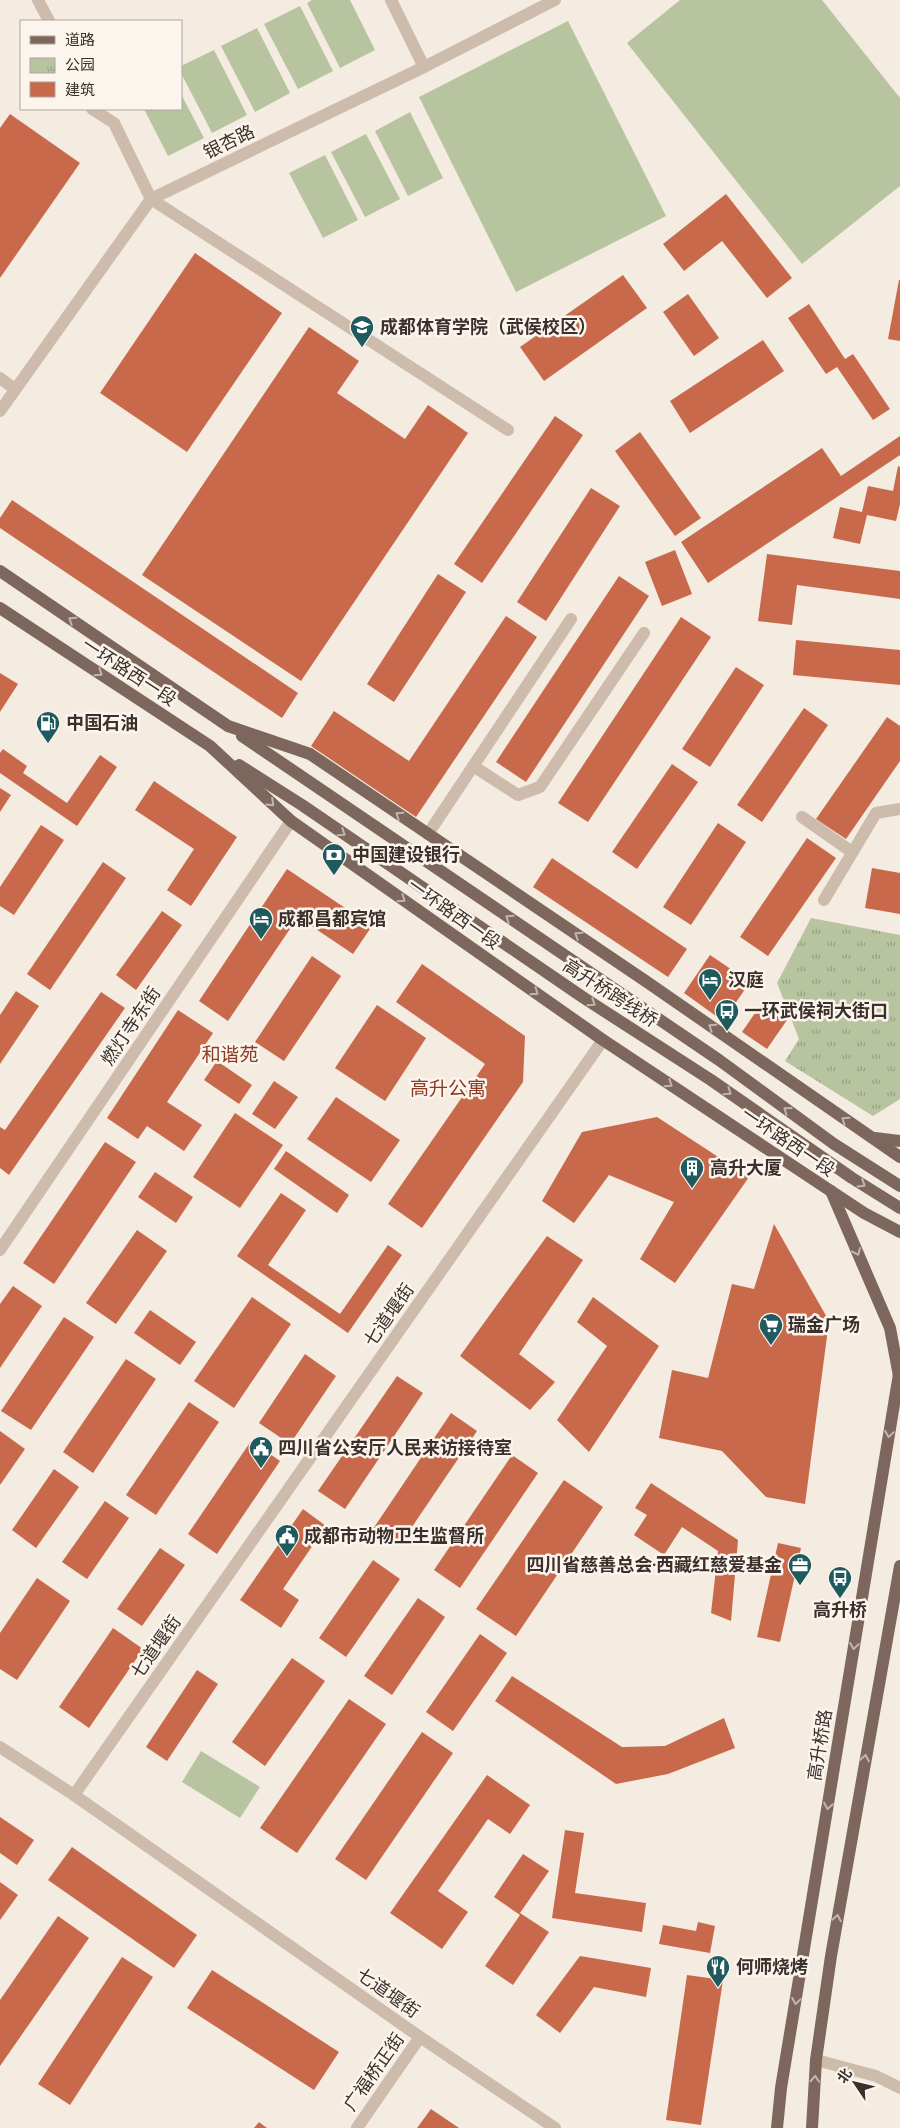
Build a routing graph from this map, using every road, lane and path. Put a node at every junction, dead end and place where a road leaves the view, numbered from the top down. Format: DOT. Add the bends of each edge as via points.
graph roads {
  1 [pos="38,0"];
  2 [pos="391,0"];
  3 [pos="555,0"];
  4 [pos="48,20"];
  5 [pos="424,67"];
  6 [pos="93,110"];
  7 [pos="151,199"];
  8 [pos="0,378"];
  9 [pos="15,389"];
  10 [pos="0,411"];
  11 [pos="508,430"];
  12 [pos="0,571"];
  13 [pos="0,608"];
  14 [pos="571,619"];
  15 [pos="644,633"];
  16 [pos="228,726"];
  17 [pos="210,746"];
  18 [pos="473,766"];
  19 [pos="900,809"];
  20 [pos="802,817"];
  21 [pos="291,821"];
  22 [pos="428,834"];
  23 [pos="852,852"];
  24 [pos="824,900"];
  25 [pos="603,1040"];
  26 [pos="871,1138"];
  27 [pos="900,1141"];
  28 [pos="900,1157"];
  29 [pos="900,1186"];
  30 [pos="830,1191"];
  31 [pos="900,1208"];
  32 [pos="900,1232"];
  33 [pos="0,1250"];
  34 [pos="899,1372"];
  35 [pos="900,1566"];
  36 [pos="0,1747"];
  37 [pos="74,1795"];
  38 [pos="420,2037"];
  39 [pos="816,2060"];
  40 [pos="900,2088"];
  41 [pos="357,2128"];
  42 [pos="555,2128"];
  43 [pos="777,2128"];
  44 [pos="812,2128"];
  1 -- 4 [label="street"];
  2 -- 5 [label="street"];
  3 -- 5 [label="street, 银杏路"];
  5 -- 7 [label="street, 银杏路"];
  6 -- 7 [label="street" via="114,124"];
  7 -- 9 [label="street, 银杏路"];
  7 -- 11 [label="street"];
  8 -- 9 [label="street"];
  9 -- 10 [label="street, 银杏路"];
  16 -- 12 [label="main road, 一环路西一段, one-way"];
  13 -- 17 [label="main road, 一环路西一段, one-way"];
  14 -- 18 [label="street"];
  15 -- 18 [label="street" via="540,787 518,795"];
  22 -- 16 [label="main road, 一环路西一段, one-way" via="310,754"];
  29 -- 16 [label="main road, 高升桥跨线桥, one-way" via="834,1144 719,1060"];
  17 -- 21 [label="main road, 一环路西一段, one-way"];
  17 -- 31 [label="main road, 高升桥跨线桥, one-way"];
  18 -- 22 [label="street"];
  19 -- 23 [label="street" via="876,813"];
  20 -- 23 [label="street"];
  21 -- 25 [label="main road, 一环路西一段, one-way"];
  21 -- 33 [label="street, 燃灯寺东街"];
  26 -- 22 [label="main road, 一环路西一段, one-way"];
  23 -- 24 [label="street"];
  25 -- 30 [label="main road, 一环路西一段, one-way"];
  25 -- 37 [label="street, 七道堰街"];
  26 -- 27 [label="main road"];
  26 -- 28 [label="main road, 一环路西一段"];
  30 -- 32 [label="main road, 一环路西一段"];
  30 -- 34 [label="main road, one-way" via="890,1328"];
  34 -- 43 [label="main road, 高升桥路, one-way"];
  39 -- 35 [label="main road, one-way" via="858,1795"];
  36 -- 37 [label="street"];
  37 -- 38 [label="street, 七道堰街"];
  38 -- 41 [label="street, 广福桥正街"];
  38 -- 42 [label="street, 七道堰街"];
  39 -- 40 [label="street" via="876,2076"];
  44 -- 39 [label="main road, one-way"];
}
